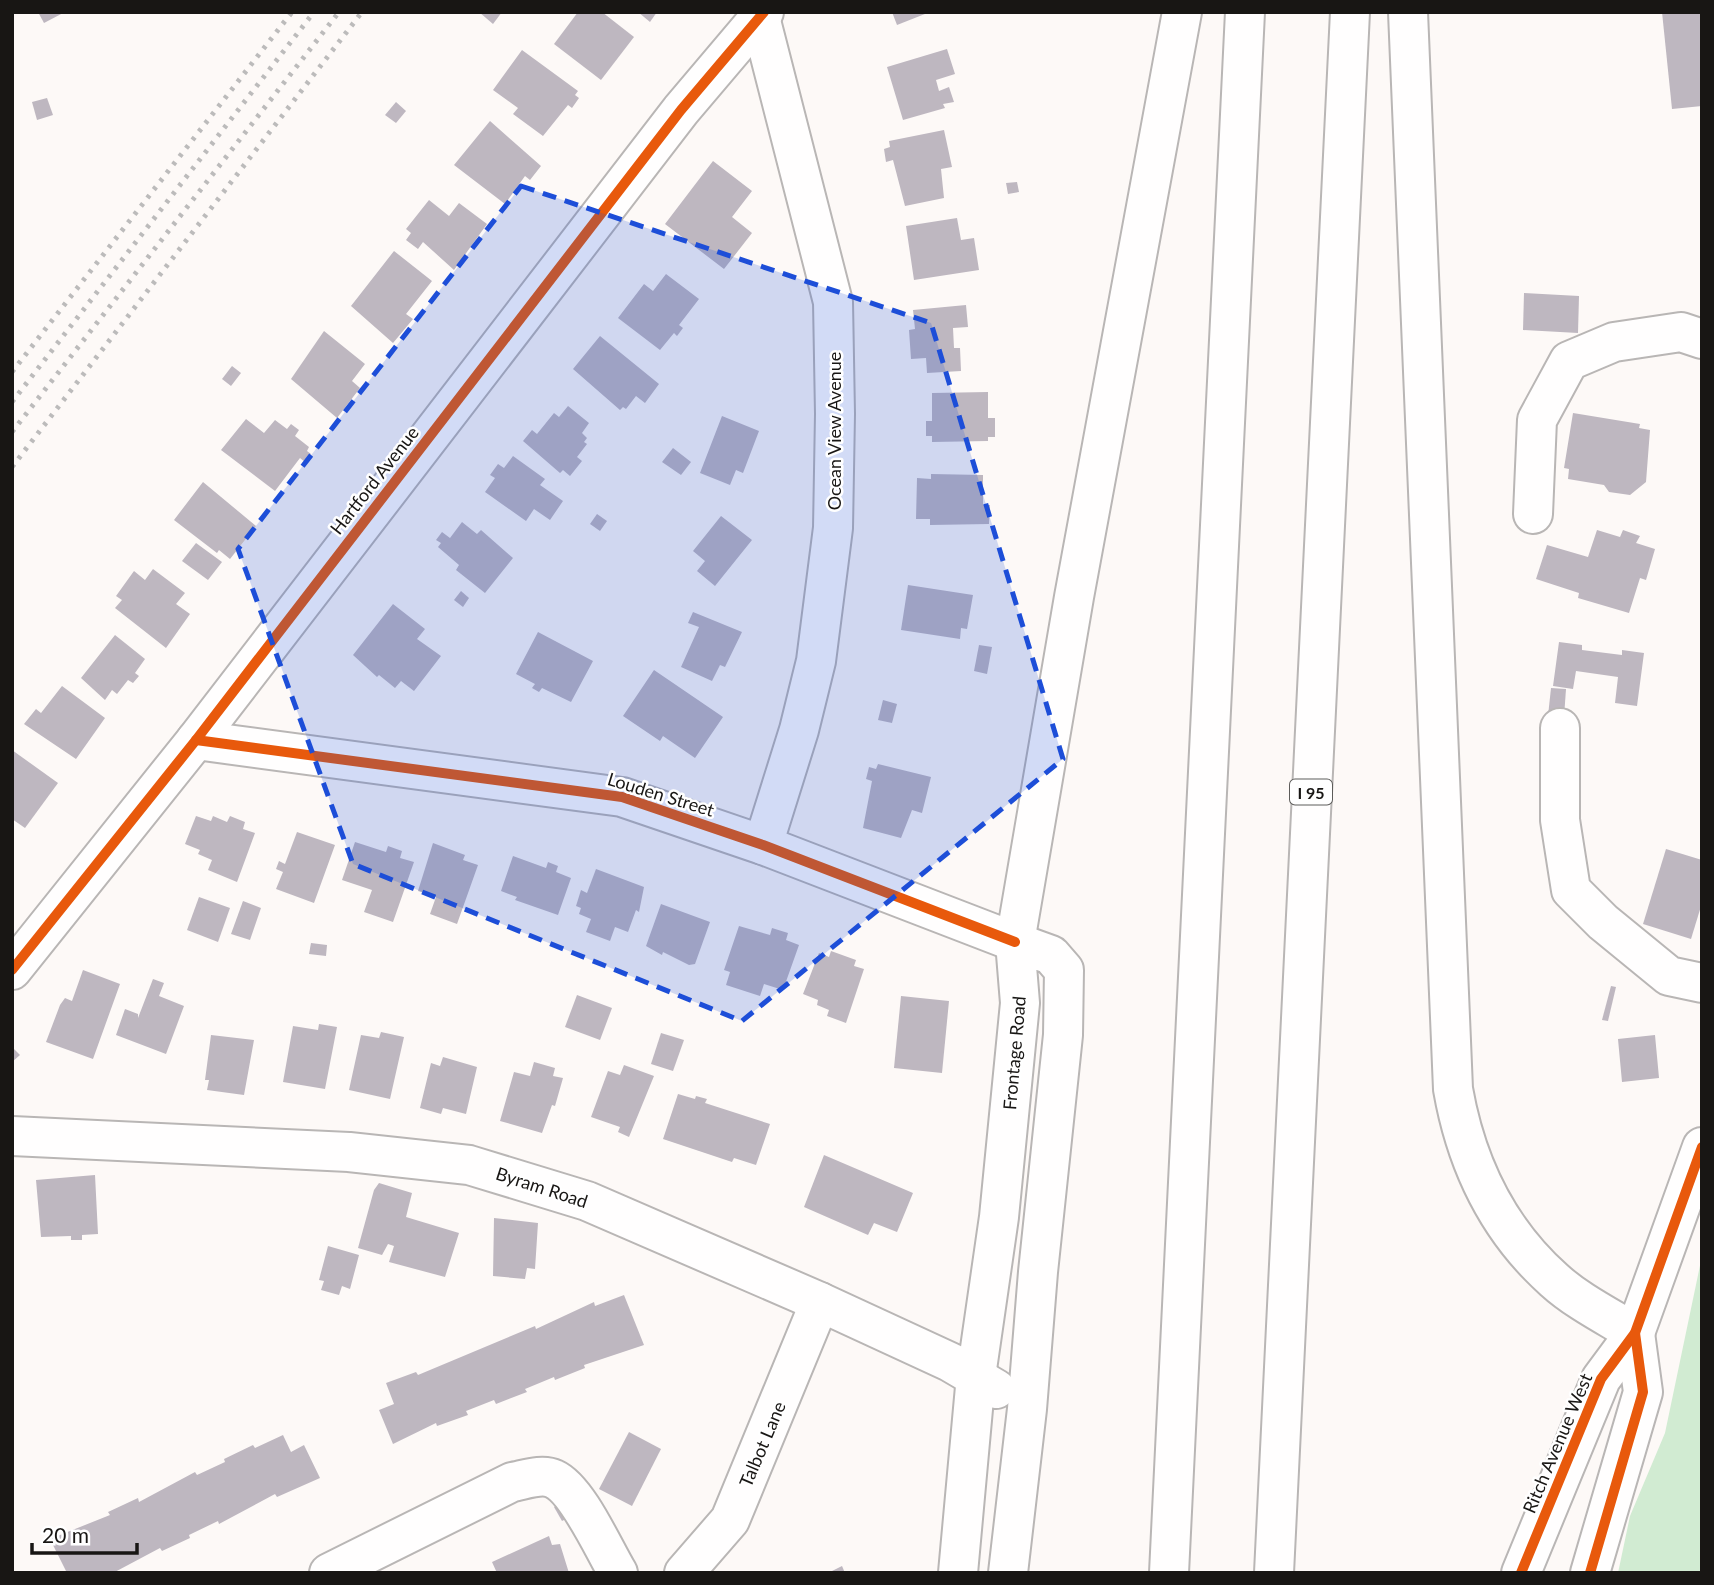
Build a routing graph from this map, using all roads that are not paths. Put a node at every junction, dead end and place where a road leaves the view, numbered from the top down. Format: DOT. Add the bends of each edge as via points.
graph roads {
  1 [pos="1182,12"];
  2 [pos="1245,12"];
  3 [pos="1350,12"];
  4 [pos="1408,12"];
  5 [pos="762,15"];
  6 [pos="1702,339"];
  7 [pos="1533,514"];
  8 [pos="1560,728"];
  9 [pos="196,740"];
  10 [pos="763,845"];
  11 [pos="1015,942"];
  12 [pos="12,970"];
  13 [pos="1702,983"];
  14 [pos="12,1136"];
  15 [pos="1702,1147"];
  16 [pos="1692,1206"];
  17 [pos="820,1303"];
  18 [pos="1635,1334"];
  19 [pos="976,1376"];
  20 [pos="1027,1409"];
  21 [pos="700,1568"];
  22 [pos="329,1573"];
  23 [pos="618,1573"];
  24 [pos="958,1573"];
  25 [pos="1008,1573"];
  26 [pos="1169,1573"];
  27 [pos="1274,1573"];
  28 [pos="1521,1573"];
  29 [pos="1590,1573"];
  1 -- 11 [label="main road, Frontage Road"];
  2 -- 26 [label="main road"];
  3 -- 27 [label="main road, I 95"];
  4 -- 18 [label="main road" via="1449,1027 1457,1112 1484,1190 1527,1252 1555,1282"];
  5 -- 9 [label="main road, Hartford Avenue" via="681,110"];
  5 -- 10 [label="main road, Ocean View Avenue" via="833,302 835,414 833,528 816,661"];
  6 -- 7 [label="main road" via="1681,332 1614,342 1569,361 1537,420"];
  8 -- 13 [label="main road" via="1560,820 1571,890 1669,976"];
  9 -- 10 [label="main road, Louden Street" via="622,797"];
  9 -- 12 [label="main road, Hartford Avenue"];
  10 -- 11 [label="main road, Louden Street"];
  11 -- 19 [label="main road, Frontage Road" via="1020,1003 999,1217"];
  11 -- 20 [label="main road" via="1051,955 1064,970 1063,1035"];
  14 -- 17 [label="main road, Byram Road" via="349,1152 469,1165 587,1201"];
  15 -- 16 [label="main road, Ritch Avenue West"];
  16 -- 18 [label="main road, Ritch Avenue West"];
  17 -- 19 [label="main road, Byram Road"];
  17 -- 21 [label="main road, Talbot Lane" via="730,1520"];
  18 -- 28 [label="main road, Ritch Avenue West" via="1601,1378"];
  18 -- 29 [label="main road, Ritch Avenue West" via="1643,1392"];
  19 -- 20 [label="main road, Byram Road"];
  19 -- 24 [label="main road, Frontage Road"];
  20 -- 25 [label="main road"];
  22 -- 23 [label="main road" via="512,1482 540,1476 555,1479 574,1499"];
}
